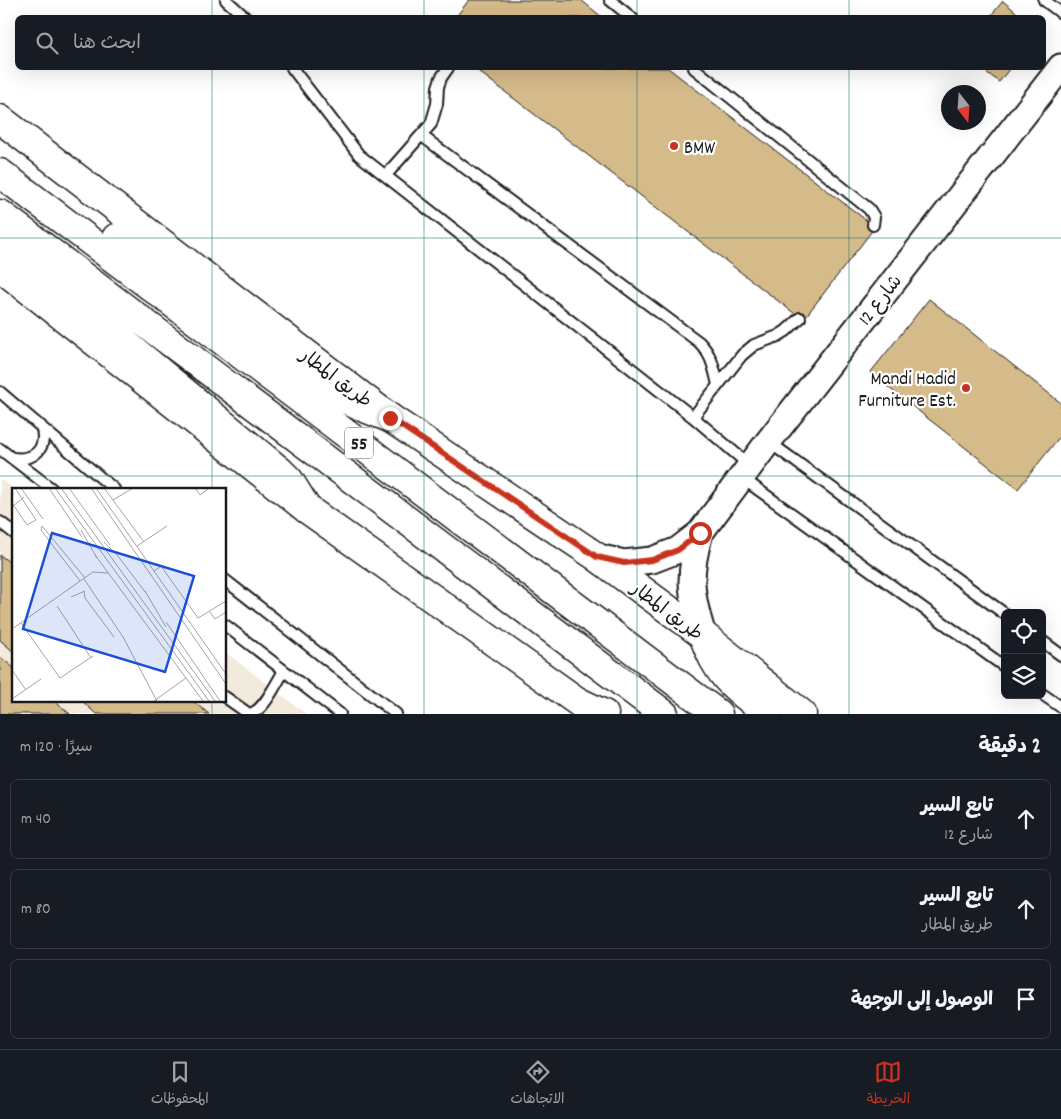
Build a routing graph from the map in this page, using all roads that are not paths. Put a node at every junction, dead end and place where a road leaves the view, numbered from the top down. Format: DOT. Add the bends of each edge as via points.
graph roads {
  1 [pos="226,0"];
  2 [pos="610,0"];
  3 [pos="1044,0"];
  4 [pos="1061,13"];
  5 [pos="243,15"];
  6 [pos="628,15"];
  7 [pos="1061,66"];
  8 [pos="294,70"];
  9 [pos="447,70"];
  10 [pos="696,70"];
  11 [pos="0,119"];
  12 [pos="422,136"];
  13 [pos="0,155"];
  14 [pos="0,173"];
  15 [pos="386,175"];
  16 [pos="0,214"];
  17 [pos="873,225"];
  18 [pos="0,240"];
  19 [pos="0,267"];
  20 [pos="800,318"];
  21 [pos="718,385"];
  22 [pos="0,392"];
  23 [pos="693,417"];
  24 [pos="390,418"];
  25 [pos="41,426"];
  26 [pos="768,442"];
  27 [pos="0,449"];
  28 [pos="12,458"];
  29 [pos="746,471"];
  30 [pos="51,488"];
  31 [pos="113,488"];
  32 [pos="307,509"];
  33 [pos="0,522"];
  34 [pos="12,531"];
  35 [pos="700,533"];
  36 [pos="597,557"];
  37 [pos="226,581"];
  38 [pos="1001,611"];
  39 [pos="226,626"];
  40 [pos="703,635"];
  41 [pos="1046,644"];
  42 [pos="1061,655"];
  43 [pos="1001,664"];
  44 [pos="284,671"];
  45 [pos="1046,697"];
  46 [pos="226,698"];
  47 [pos="587,708"];
  48 [pos="1061,708"];
  49 [pos="250,714"];
  50 [pos="340,714"];
  51 [pos="396,714"];
  52 [pos="604,714"];
  53 [pos="664,714"];
  54 [pos="718,714"];
  55 [pos="768,714"];
  56 [pos="802,714"];
  1 -- 5 [label="lane"];
  2 -- 6 [label="lane"];
  3 -- 4 [label="lane"];
  7 -- 26 [label="street, شارع 12"];
  8 -- 15 [label="lane" via="359,155"];
  9 -- 12 [label="lane" via="438,87 431,124"];
  10 -- 17 [label="lane" via="869,209 874,217"];
  11 -- 24 [label="main road, طريق المطار"];
  12 -- 15 [label="lane"];
  12 -- 21 [label="lane" via="699,342 712,359"];
  13 -- 24 [label="main road" via="336,394"];
  14 -- 54 [label="main road, 55"];
  15 -- 23 [label="lane"];
  16 -- 53 [label="main road, 55"];
  18 -- 32 [label="main road" via="280,471"];
  19 -- 32 [label="main road"];
  20 -- 21 [label="lane" via="778,336 748,349"];
  21 -- 23 [label="lane"];
  22 -- 25 [label="lane"];
  23 -- 29 [label="lane"];
  24 -- 36 [label="main road, طريق المطار"];
  25 -- 28 [label="lane" via="44,435 38,452 22,460"];
  25 -- 31 [label="lane"];
  26 -- 29 [label="street, شارع 12"];
  26 -- 38 [label="lane"];
  27 -- 28 [label="lane"];
  28 -- 30 [label="lane"];
  29 -- 35 [label="street, شارع 12"];
  29 -- 43 [label="lane"];
  32 -- 47 [label="main road"];
  33 -- 34 [label="lane"];
  35 -- 36 [label="street, شارع 12" via="678,550 652,560 624,563"];
  35 -- 40 [label="street, شارع 12" via="693,558 691,585"];
  36 -- 40 [label="main road, طريق المطار"];
  37 -- 51 [label="lane"];
  39 -- 44 [label="lane"];
  40 -- 55 [label="main road" via="713,662 730,684"];
  40 -- 56 [label="main road, طريق المطار"];
  41 -- 42 [label="lane"];
  44 -- 49 [label="lane" via="263,705"];
  44 -- 50 [label="lane"];
  45 -- 48 [label="lane"];
  46 -- 49 [label="lane"];
  47 -- 52 [label="main road"];
}
